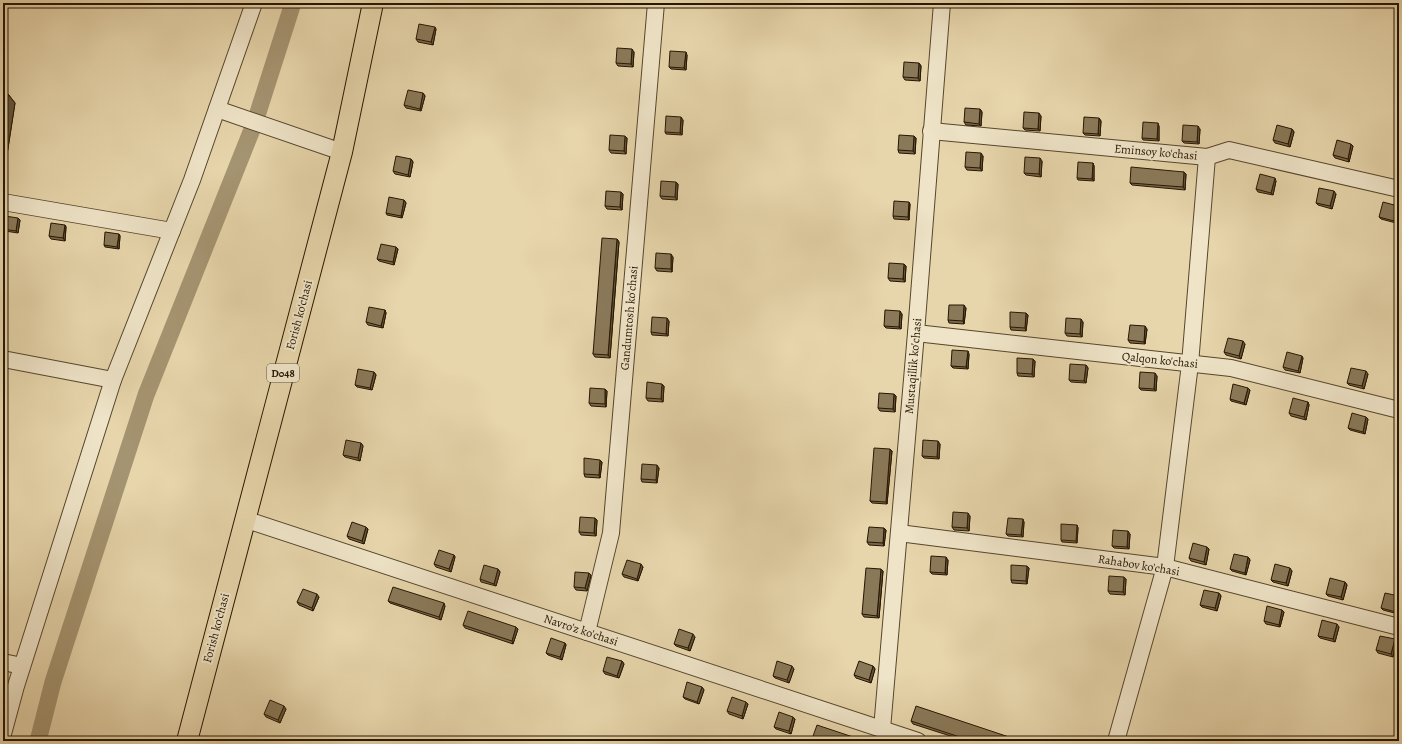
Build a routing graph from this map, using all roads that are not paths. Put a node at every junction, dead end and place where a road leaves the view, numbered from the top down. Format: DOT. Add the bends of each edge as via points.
graph roads {
  1 [pos="254,3"];
  2 [pos="373,3"];
  3 [pos="656,3"];
  4 [pos="942,3"];
  5 [pos="217,108"];
  6 [pos="931,131"];
  7 [pos="342,152"];
  8 [pos="1207,157"];
  9 [pos="1399,189"];
  10 [pos="3,202"];
  11 [pos="172,231"];
  12 [pos="916,333"];
  13 [pos="3,359"];
  14 [pos="1190,364"];
  15 [pos="113,380"];
  16 [pos="1399,410"];
  17 [pos="244,519"];
  18 [pos="899,533"];
  19 [pos="1165,567"];
  20 [pos="1399,627"];
  21 [pos="587,632"];
  22 [pos="3,662"];
  23 [pos="22,666"];
  24 [pos="882,729"];
  25 [pos="3,734"];
  26 [pos="187,741"];
  27 [pos="918,741"];
  28 [pos="1116,741"];
  1 -- 5 [label="street"];
  2 -- 7 [label="main road, Forish ko'chasi / D048"];
  3 -- 21 [label="street, Gandumtosh ko'chasi" via="611,533"];
  4 -- 6 [label="street, Mustaqillik ko'chasi"];
  5 -- 7 [label="street"];
  5 -- 11 [label="street"];
  6 -- 8 [label="street, Eminsoy ko'chasi"];
  6 -- 12 [label="street, Mustaqillik ko'chasi"];
  7 -- 17 [label="main road, Forish ko'chasi / D048"];
  8 -- 9 [label="street, Eminsoy ko'chasi" via="1229,150"];
  8 -- 14 [label="street"];
  10 -- 11 [label="street"];
  11 -- 15 [label="street"];
  12 -- 14 [label="street, Qalqon ko'chasi"];
  12 -- 18 [label="street, Mustaqillik ko'chasi"];
  13 -- 15 [label="street"];
  14 -- 16 [label="street, Qalqon ko'chasi" via="1231,368"];
  14 -- 19 [label="street"];
  15 -- 23 [label="street"];
  17 -- 21 [label="street, Navro'z ko'chasi"];
  17 -- 26 [label="main road, Forish ko'chasi / D048"];
  18 -- 19 [label="street, Rahabov ko'chasi"];
  18 -- 24 [label="street, Mustaqillik ko'chasi"];
  19 -- 20 [label="street, Rahabov ko'chasi"];
  19 -- 28 [label="street"];
  21 -- 24 [label="street, Navro'z ko'chasi"];
  22 -- 23 [label="street"];
  23 -- 25 [label="street"];
  24 -- 27 [label="street, Navro'z ko'chasi"];
}
